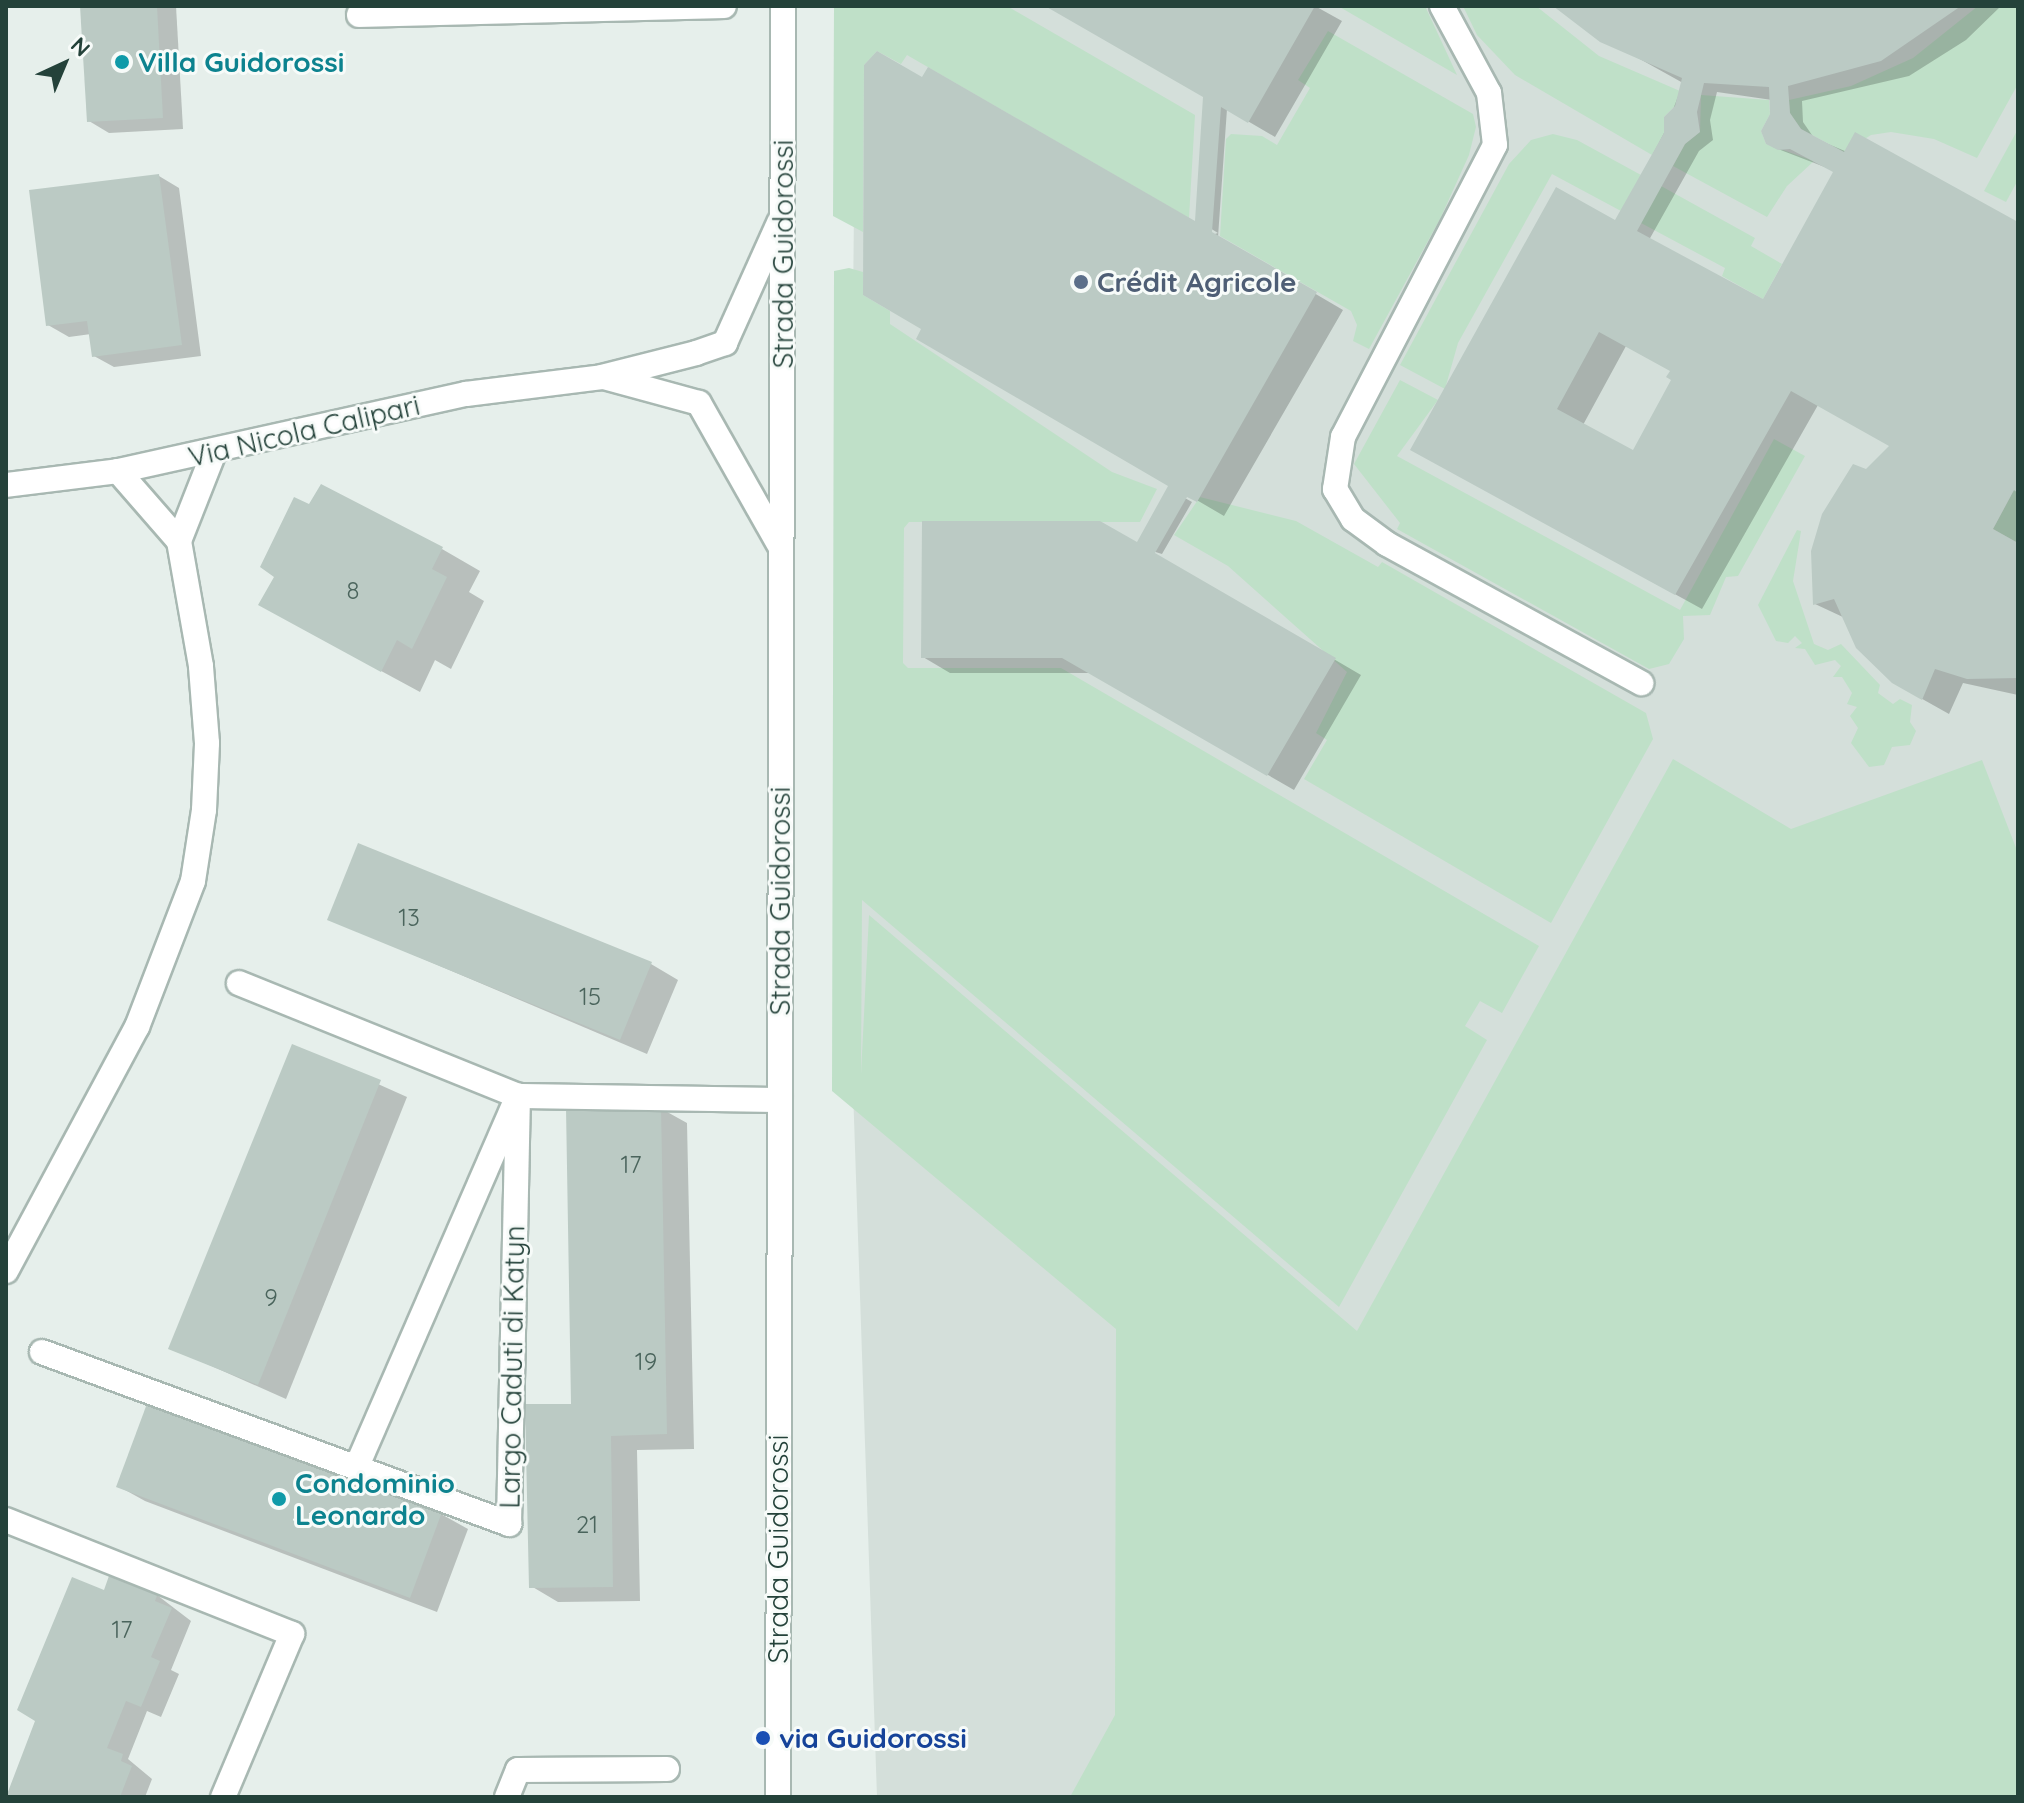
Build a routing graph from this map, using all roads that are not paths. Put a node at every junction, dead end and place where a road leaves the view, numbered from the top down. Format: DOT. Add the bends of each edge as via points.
graph roads {
  1 [pos="724,6"];
  2 [pos="783,6"];
  3 [pos="1442,6"];
  4 [pos="359,15"];
  5 [pos="783,213"];
  6 [pos="602,377"];
  7 [pos="214,452"];
  8 [pos="118,471"];
  9 [pos="6,485"];
  10 [pos="179,541"];
  11 [pos="782,548"];
  12 [pos="1641,683"];
  13 [pos="239,983"];
  14 [pos="518,1096"];
  15 [pos="780,1100"];
  16 [pos="6,1271"];
  17 [pos="42,1352"];
  18 [pos="357,1466"];
  19 [pos="6,1520"];
  20 [pos="667,1769"];
  21 [pos="223,1797"];
  22 [pos="507,1797"];
  23 [pos="778,1797"];
  1 -- 4 [label="street"];
  2 -- 5 [label="street, Strada Guidorossi"];
  3 -- 12 [label="street" via="1489,93 1495,145 1343,437 1335,489 1353,519 1387,544"];
  5 -- 6 [label="street, Via Nicola Calipari" via="725,343"];
  5 -- 11 [label="street, Strada Guidorossi"];
  6 -- 7 [label="street, Via Nicola Calipari" via="466,394"];
  6 -- 11 [label="street, Via Nicola Calipari" via="699,403"];
  7 -- 8 [label="street, Via Nicola Calipari"];
  7 -- 10 [label="street"];
  8 -- 9 [label="street, Via Nicola Calipari"];
  8 -- 10 [label="street"];
  10 -- 16 [label="street" via="201,666 207,743 193,881 137,1027"];
  11 -- 15 [label="street, Strada Guidorossi"];
  13 -- 14 [label="street"];
  14 -- 15 [label="street"];
  14 -- 18 [label="street, Largo Caduti di Katyn"];
  14 -- 18 [label="street, Largo Caduti di Katyn" via="509,1524"];
  15 -- 23 [label="street, Strada Guidorossi"];
  17 -- 18 [label="street, Largo Caduti di Katyn"];
  19 -- 21 [label="street" via="292,1634"];
  20 -- 22 [label="street" via="518,1770"];
}
